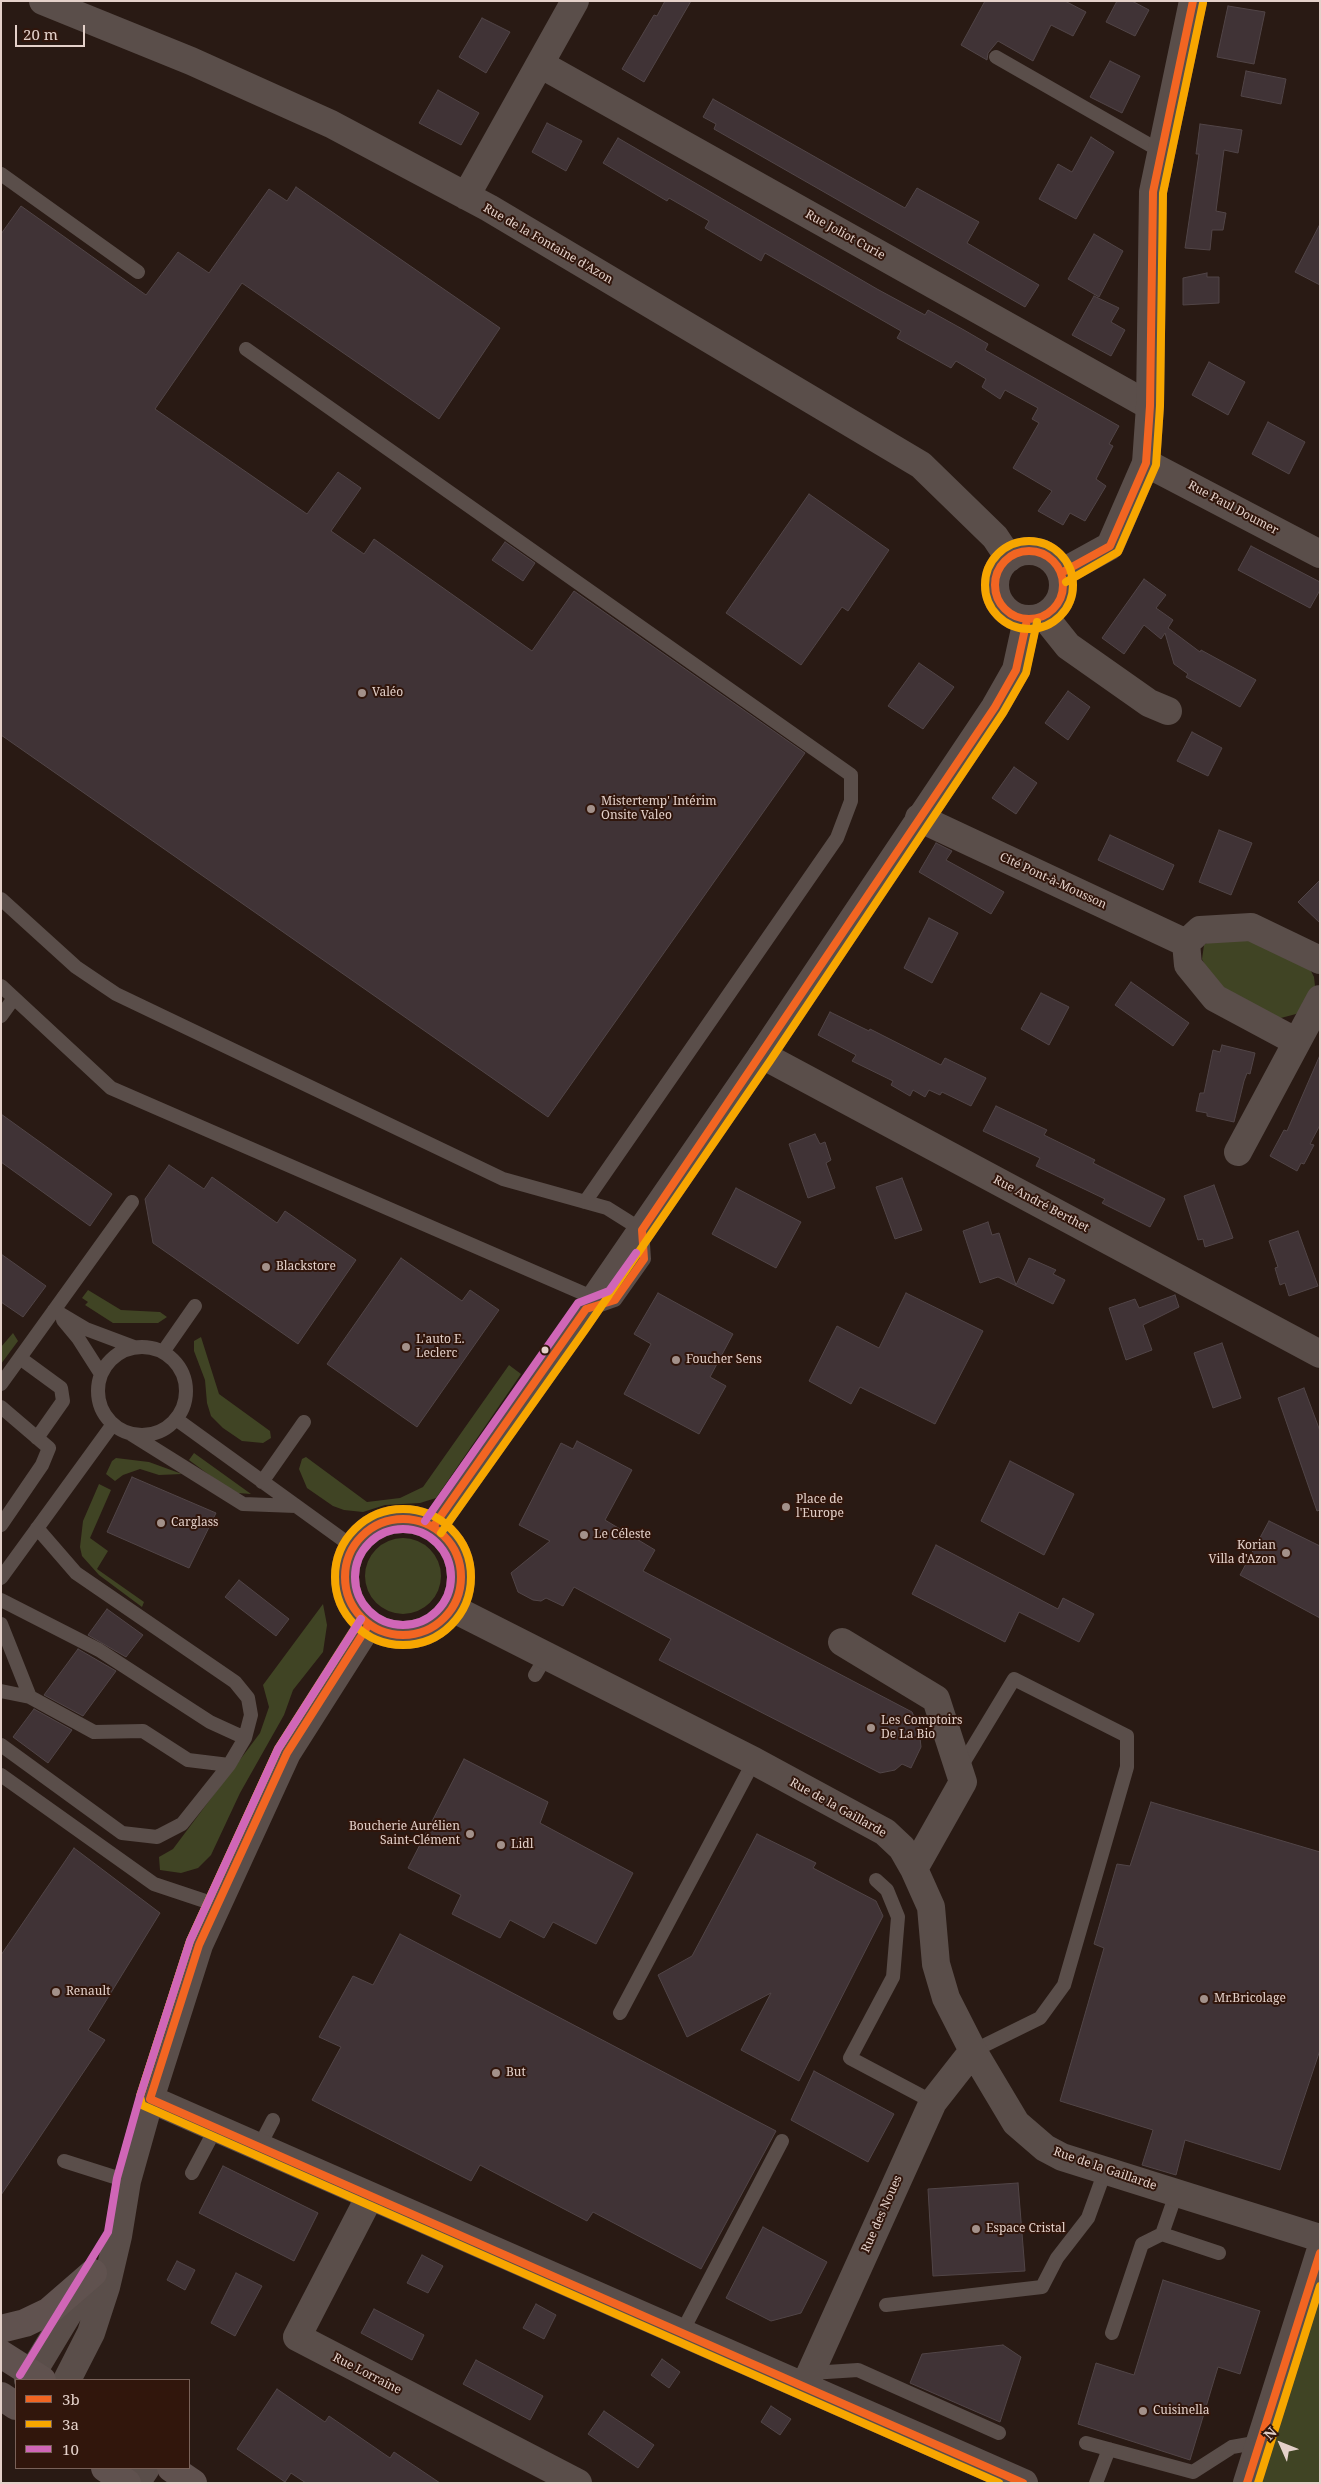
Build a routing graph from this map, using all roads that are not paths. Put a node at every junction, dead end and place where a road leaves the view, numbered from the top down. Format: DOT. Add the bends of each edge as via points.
graph roads {
  1 [pos="42,1"];
  2 [pos="576,1"];
  3 [pos="1193,1"];
  4 [pos="996,57"];
  5 [pos="540,64"];
  6 [pos="1162,152"];
  7 [pos="1,174"];
  8 [pos="466,196"];
  9 [pos="138,272"];
  10 [pos="246,349"];
  11 [pos="1150,406"];
  12 [pos="1146,463"];
  13 [pos="1320,554"];
  14 [pos="1009,558"];
  15 [pos="1061,573"];
  16 [pos="1036,618"];
  17 [pos="1168,711"];
  18 [pos="920,818"];
  19 [pos="1,899"];
  20 [pos="1186,943"];
  21 [pos="1320,960"];
  22 [pos="1,986"];
  23 [pos="14,998"];
  24 [pos="1320,999"];
  25 [pos="1,1016"];
  26 [pos="1297,1042"];
  27 [pos="762,1055"];
  28 [pos="1238,1152"];
  29 [pos="132,1202"];
  30 [pos="586,1202"];
  31 [pos="642,1230"];
  32 [pos="590,1304"];
  33 [pos="195,1306"];
  34 [pos="54,1310"];
  35 [pos="134,1347"];
  36 [pos="163,1352"];
  37 [pos="1320,1354"];
  38 [pos="20,1358"];
  39 [pos="101,1374"];
  40 [pos="1,1384"];
  41 [pos="1,1407"];
  42 [pos="176,1419"];
  43 [pos="304,1422"];
  44 [pos="114,1424"];
  45 [pos="129,1432"];
  46 [pos="37,1438"];
  47 [pos="262,1482"];
  48 [pos="296,1506"];
  49 [pos="1,1525"];
  50 [pos="433,1527"];
  51 [pos="37,1528"];
  52 [pos="353,1547"];
  53 [pos="1,1578"];
  54 [pos="1,1600"];
  55 [pos="452,1608"];
  56 [pos="1,1624"];
  57 [pos="369,1624"];
  58 [pos="836,1636"];
  59 [pos="1,1691"];
  60 [pos="30,1697"];
  61 [pos="246,1738"];
  62 [pos="1,1745"];
  63 [pos="754,1761"];
  64 [pos="229,1765"];
  65 [pos="959,1770"];
  66 [pos="1,1775"];
  67 [pos="914,1869"];
  68 [pos="876,1880"];
  69 [pos="217,1905"];
  70 [pos="620,2013"];
  71 [pos="973,2051"];
  72 [pos="150,2099"];
  73 [pos="934,2102"];
  74 [pos="273,2120"];
  75 [pos="216,2128"];
  76 [pos="782,2141"];
  77 [pos="259,2147"];
  78 [pos="64,2161"];
  79 [pos="1105,2171"];
  80 [pos="192,2173"];
  81 [pos="127,2181"];
  82 [pos="1176,2194"];
  83 [pos="370,2196"];
  84 [pos="1162,2234"];
  85 [pos="118,2236"];
  86 [pos="1320,2238"];
  87 [pos="1320,2252"];
  88 [pos="1219,2253"];
  89 [pos="94,2272"];
  90 [pos="886,2305"];
  91 [pos="1,2330"];
  92 [pos="682,2332"];
  93 [pos="1112,2333"];
  94 [pos="1,2354"];
  95 [pos="34,2378"];
  96 [pos="68,2379"];
  97 [pos="808,2379"];
  98 [pos="999,2433"];
  99 [pos="1260,2442"];
  100 [pos="1086,2443"];
  101 [pos="1110,2449"];
  102 [pos="106,2469"];
  103 [pos="145,2469"];
  104 [pos="172,2469"];
  105 [pos="127,2483"];
  106 [pos="136,2483"];
  107 [pos="193,2483"];
  108 [pos="578,2483"];
  109 [pos="1024,2483"];
  110 [pos="1096,2483"];
  111 [pos="1247,2483"];
  1 -- 8 [label="street, Rue de la Fontaine d'Azon" via="191,61 331,124"];
  2 -- 5 [label="street"];
  3 -- 6 [label="street"];
  4 -- 6 [label="lane"];
  5 -- 8 [label="street"];
  5 -- 11 [label="street, Rue Joliot Curie"];
  6 -- 11 [label="street" via="1153,192"];
  7 -- 9 [label="lane"];
  8 -- 14 [label="street, Rue de la Fontaine d'Azon" via="921,465 994,537"];
  10 -- 30 [label="lane" via="851,775 851,801 837,838"];
  11 -- 12 [label="street"];
  12 -- 13 [label="street, Rue Paul Doumer"];
  12 -- 15 [label="street" via="1110,546"];
  14 -- 15 [label="street" via="1028,551 1039,552 1056,564"];
  14 -- 16 [label="street" via="996,577 998,600 1015,617"];
  15 -- 16 [label="street" via="1063,593 1053,611"];
  16 -- 17 [label="street" via="1068,646 1149,703"];
  16 -- 18 [label="street" via="1016,670"];
  18 -- 20 [label="street, Cité Pont-à-Mousson"];
  18 -- 27 [label="street"];
  19 -- 30 [label="lane" via="76,967 116,994 503,1179"];
  20 -- 21 [label="street" via="1200,930 1250,927"];
  20 -- 26 [label="street" via="1188,965 1215,998"];
  22 -- 23 [label="lane"];
  23 -- 25 [label="lane"];
  23 -- 32 [label="lane" via="111,1088"];
  24 -- 26 [label="street"];
  26 -- 28 [label="street"];
  27 -- 31 [label="street"];
  27 -- 37 [label="street, Rue André Berthet"];
  29 -- 34 [label="lane"];
  30 -- 31 [label="lane" via="606,1208"];
  31 -- 32 [label="street"];
  32 -- 50 [label="street"];
  33 -- 36 [label="lane"];
  34 -- 35 [label="lane" via="86,1329"];
  34 -- 38 [label="lane"];
  34 -- 39 [label="lane" via="78,1338"];
  35 -- 36 [label="lane" via="149,1347"];
  35 -- 39 [label="lane" via="108,1362"];
  36 -- 42 [label="lane" via="177,1365 185,1382 184,1402"];
  38 -- 40 [label="lane"];
  38 -- 46 [label="lane" via="61,1388 63,1401"];
  39 -- 44 [label="lane" via="99,1401 104,1414"];
  41 -- 46 [label="lane"];
  42 -- 45 [label="lane" via="154,1433"];
  42 -- 47 [label="lane"];
  43 -- 47 [label="lane"];
  44 -- 45 [label="lane"];
  44 -- 51 [label="lane"];
  45 -- 48 [label="lane" via="243,1504"];
  46 -- 49 [label="lane" via="49,1448 42,1465"];
  47 -- 48 [label="lane"];
  48 -- 52 [label="lane"];
  50 -- 52 [label="street" via="416,1520 380,1523"];
  50 -- 55 [label="street" via="447,1538 457,1554 461,1572 459,1591"];
  51 -- 53 [label="lane"];
  51 -- 61 [label="lane" via="76,1573 235,1682 248,1698 252,1715"];
  52 -- 57 [label="street" via="345,1580 348,1597"];
  54 -- 61 [label="lane" via="99,1650 210,1722"];
  55 -- 57 [label="street" via="439,1622 423,1631 404,1635 386,1632"];
  55 -- 63 [label="street, Rue de la Gaillarde" via="541,1665"];
  56 -- 60 [label="lane"];
  57 -- 69 [label="street" via="287,1753"];
  58 -- 65 [label="street" via="936,1699"];
  59 -- 60 [label="lane"];
  60 -- 64 [label="lane" via="94,1732 143,1731 188,1760"];
  61 -- 64 [label="lane"];
  62 -- 64 [label="lane" via="122,1832 157,1837 182,1824"];
  63 -- 67 [label="street, Rue de la Gaillarde" via="885,1832 902,1848"];
  63 -- 70 [label="lane"];
  65 -- 67 [label="street" via="963,1782"];
  65 -- 71 [label="lane" via="1014,1679 1127,1736 1127,1767 1064,1985 1040,2018"];
  66 -- 69 [label="lane" via="154,1884"];
  67 -- 71 [label="street, Rue de la Gaillarde" via="931,1907 936,1964 946,1998"];
  68 -- 73 [label="lane" via="888,1890 898,1917 893,1977 850,2058"];
  69 -- 72 [label="street" via="199,1945"];
  71 -- 73 [label="street, Rue des Noues"];
  71 -- 79 [label="street, Rue de la Gaillarde" via="1016,2123 1030,2136 1062,2157"];
  72 -- 75 [label="street"];
  72 -- 81 [label="street"];
  73 -- 97 [label="street, Rue des Noues"];
  74 -- 77 [label="lane"];
  75 -- 77 [label="street"];
  75 -- 80 [label="lane"];
  76 -- 92 [label="lane"];
  77 -- 83 [label="street"];
  78 -- 81 [label="lane"];
  79 -- 82 [label="street, Rue de la Gaillarde"];
  79 -- 90 [label="lane" via="1088,2218 1057,2258 1042,2288"];
  81 -- 85 [label="street"];
  82 -- 84 [label="lane"];
  82 -- 86 [label="street, Rue de la Gaillarde"];
  83 -- 92 [label="street"];
  83 -- 108 [label="street, Rue Lorraine" via="297,2337"];
  84 -- 88 [label="lane"];
  84 -- 93 [label="lane" via="1142,2244"];
  85 -- 89 [label="street"];
  85 -- 96 [label="street" via="91,2333"];
  87 -- 99 [label="street"];
  89 -- 91 [label="main road" via="48,2312 25,2324"];
  89 -- 95 [label="street"];
  92 -- 97 [label="street"];
  94 -- 95 [label="main road"];
  97 -- 98 [label="lane" via="858,2370"];
  97 -- 109 [label="street"];
  99 -- 101 [label="lane" via="1232,2447 1193,2472"];
  99 -- 111 [label="street"];
  100 -- 101 [label="lane"];
  101 -- 110 [label="lane"];
  102 -- 105 [label="main road"];
  103 -- 106 [label="street"];
  104 -- 107 [label="main road"];
}
